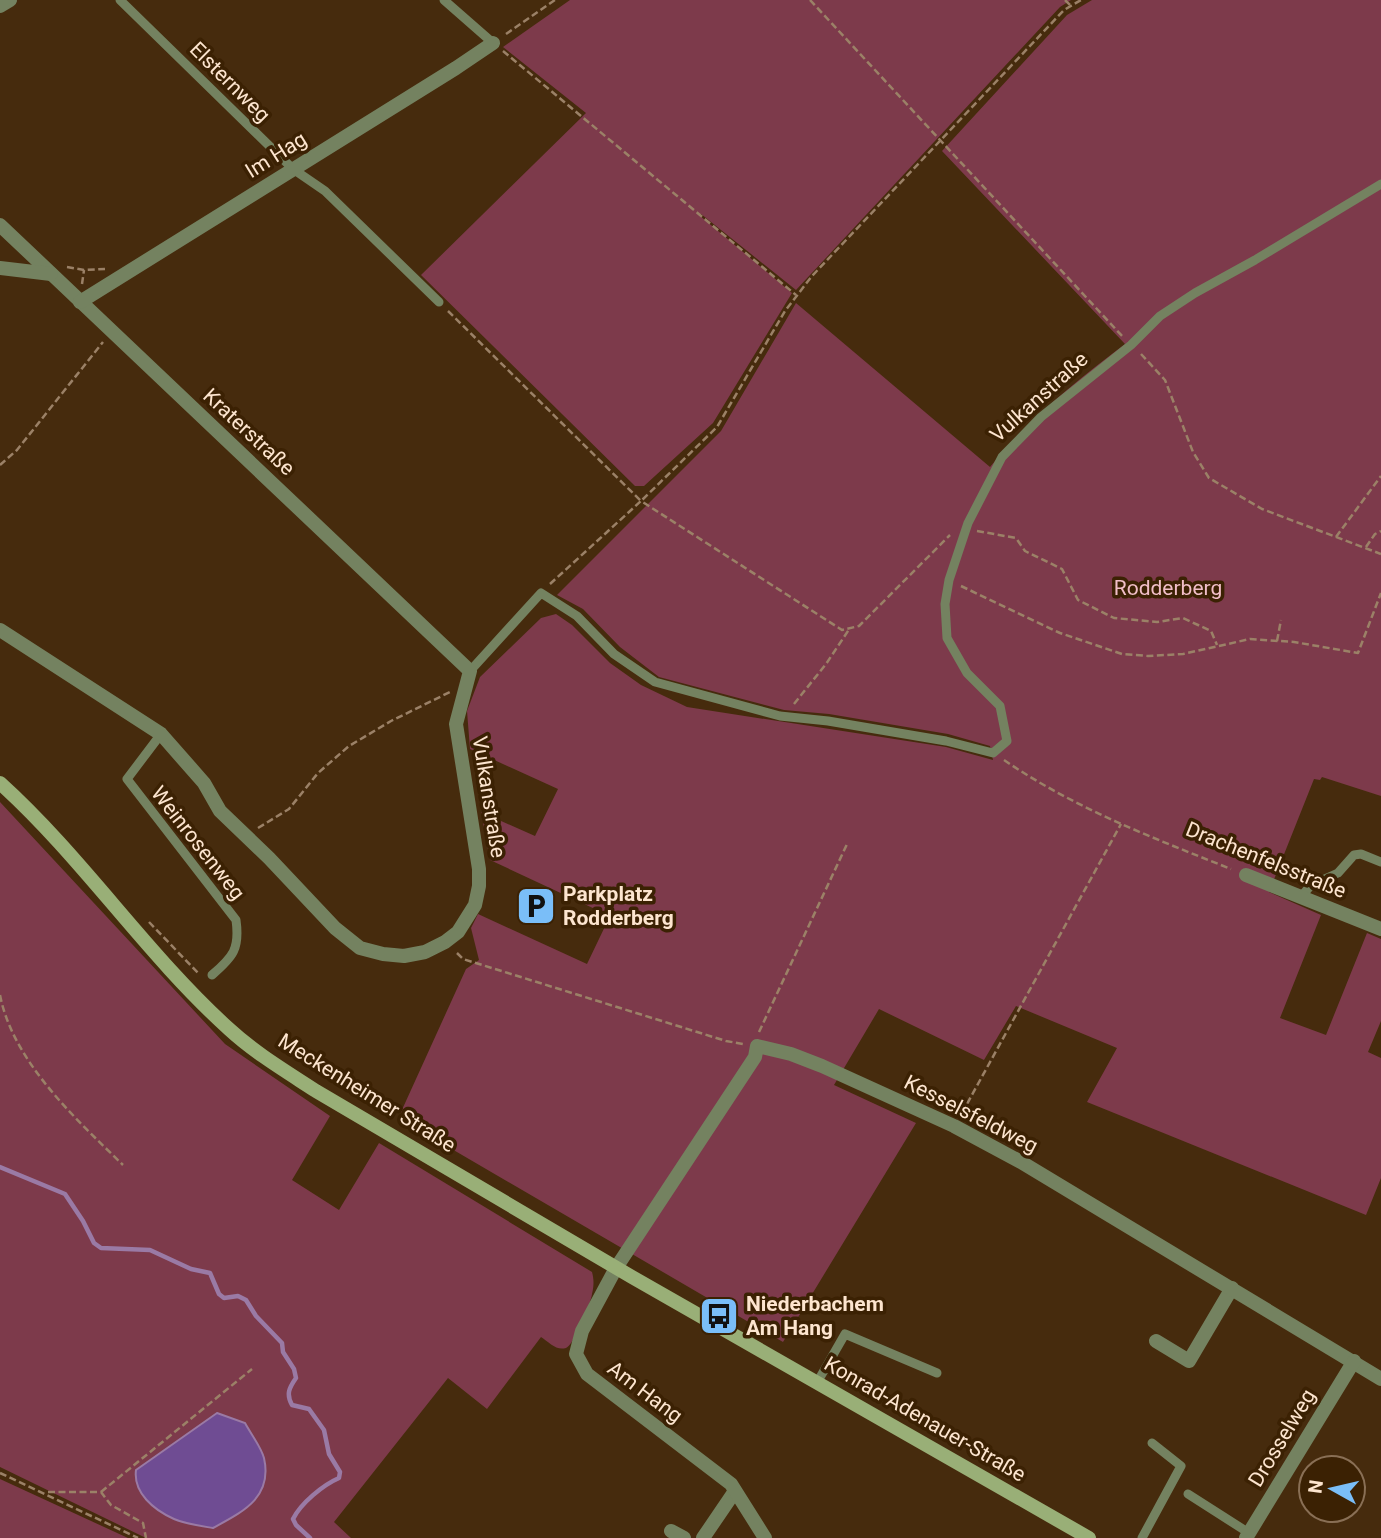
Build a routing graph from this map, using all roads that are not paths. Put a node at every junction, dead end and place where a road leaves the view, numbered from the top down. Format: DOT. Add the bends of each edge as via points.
graph roads {
  1 [pos="10,0"];
  2 [pos="120,0"];
  3 [pos="444,0"];
  4 [pos="0,6"];
  5 [pos="493,43"];
  6 [pos="293,169"];
  7 [pos="1381,184"];
  8 [pos="0,225"];
  9 [pos="0,268"];
  10 [pos="56,270"];
  11 [pos="80,302"];
  12 [pos="439,302"];
  13 [pos="0,630"];
  14 [pos="471,671"];
  15 [pos="161,734"];
  16 [pos="0,783"];
  17 [pos="1381,862"];
  18 [pos="1246,875"];
  19 [pos="1301,897"];
  20 [pos="1381,929"];
  21 [pos="212,975"];
  22 [pos="594,1254"];
  23 [pos="616,1268"];
  24 [pos="1232,1288"];
  25 [pos="1156,1341"];
  26 [pos="1354,1361"];
  27 [pos="937,1373"];
  28 [pos="1381,1379"];
  29 [pos="818,1381"];
  30 [pos="1152,1443"];
  31 [pos="735,1491"];
  32 [pos="1188,1494"];
  33 [pos="671,1531"];
  34 [pos="1248,1536"];
  35 [pos="1082,1537"];
  36 [pos="684,1538"];
  37 [pos="703,1538"];
  38 [pos="765,1538"];
  39 [pos="1142,1538"];
  1 -- 4 [label="street"];
  2 -- 6 [label="lane, Elsternweg"];
  3 -- 5 [label="lane"];
  5 -- 6 [label="street, Im Hag"];
  6 -- 11 [label="street, Im Hag"];
  6 -- 12 [label="lane, Elsternweg" via="325,191"];
  7 -- 14 [label="lane, Vulkanstraße" via="1160,316 1002,457 968,523 945,604 947,638 967,673 1000,706 1007,741 993,753 922,737 780,716 655,682 614,654 577,616 541,593"];
  8 -- 10 [label="street, Kraterstraße"];
  9 -- 10 [label="street"];
  10 -- 11 [label="street, Kraterstraße"];
  11 -- 14 [label="street, Kraterstraße"];
  13 -- 15 [label="street, Vulkanstraße"];
  14 -- 15 [label="street, Vulkanstraße" via="456,724 479,886 475,905 458,932 425,953 404,956 360,948 335,928 220,811 204,783"];
  15 -- 21 [label="lane, Weinrosenweg" via="127,779 236,920 239,936 235,951"];
  16 -- 22 [label="main road, Meckenheimer Straße" via="232,1031 316,1091"];
  17 -- 19 [label="lane" via="1353,855 1338,873 1311,885"];
  18 -- 19 [label="street, Drachenfelsstraße"];
  19 -- 20 [label="street, Drachenfelsstraße"];
  22 -- 23 [label="main road, Konrad-Adenauer-Straße"];
  23 -- 24 [label="street, Kesselsfeldweg" via="755,1057 757,1046 822,1066 954,1126"];
  23 -- 29 [label="main road, Konrad-Adenauer-Straße"];
  23 -- 31 [label="street, Am Hang" via="582,1331 576,1354 587,1374"];
  24 -- 25 [label="street" via="1189,1361"];
  24 -- 26 [label="street, Kesselsfeldweg"];
  26 -- 28 [label="street, Kesselsfeldweg"];
  26 -- 34 [label="street, Drosselweg"];
  27 -- 29 [label="lane" via="845,1334"];
  29 -- 35 [label="main road, Konrad-Adenauer-Straße"];
  30 -- 39 [label="lane" via="1181,1465"];
  31 -- 37 [label="street"];
  31 -- 38 [label="street, Am Hang"];
  32 -- 34 [label="lane"];
  33 -- 36 [label="street"];
}
